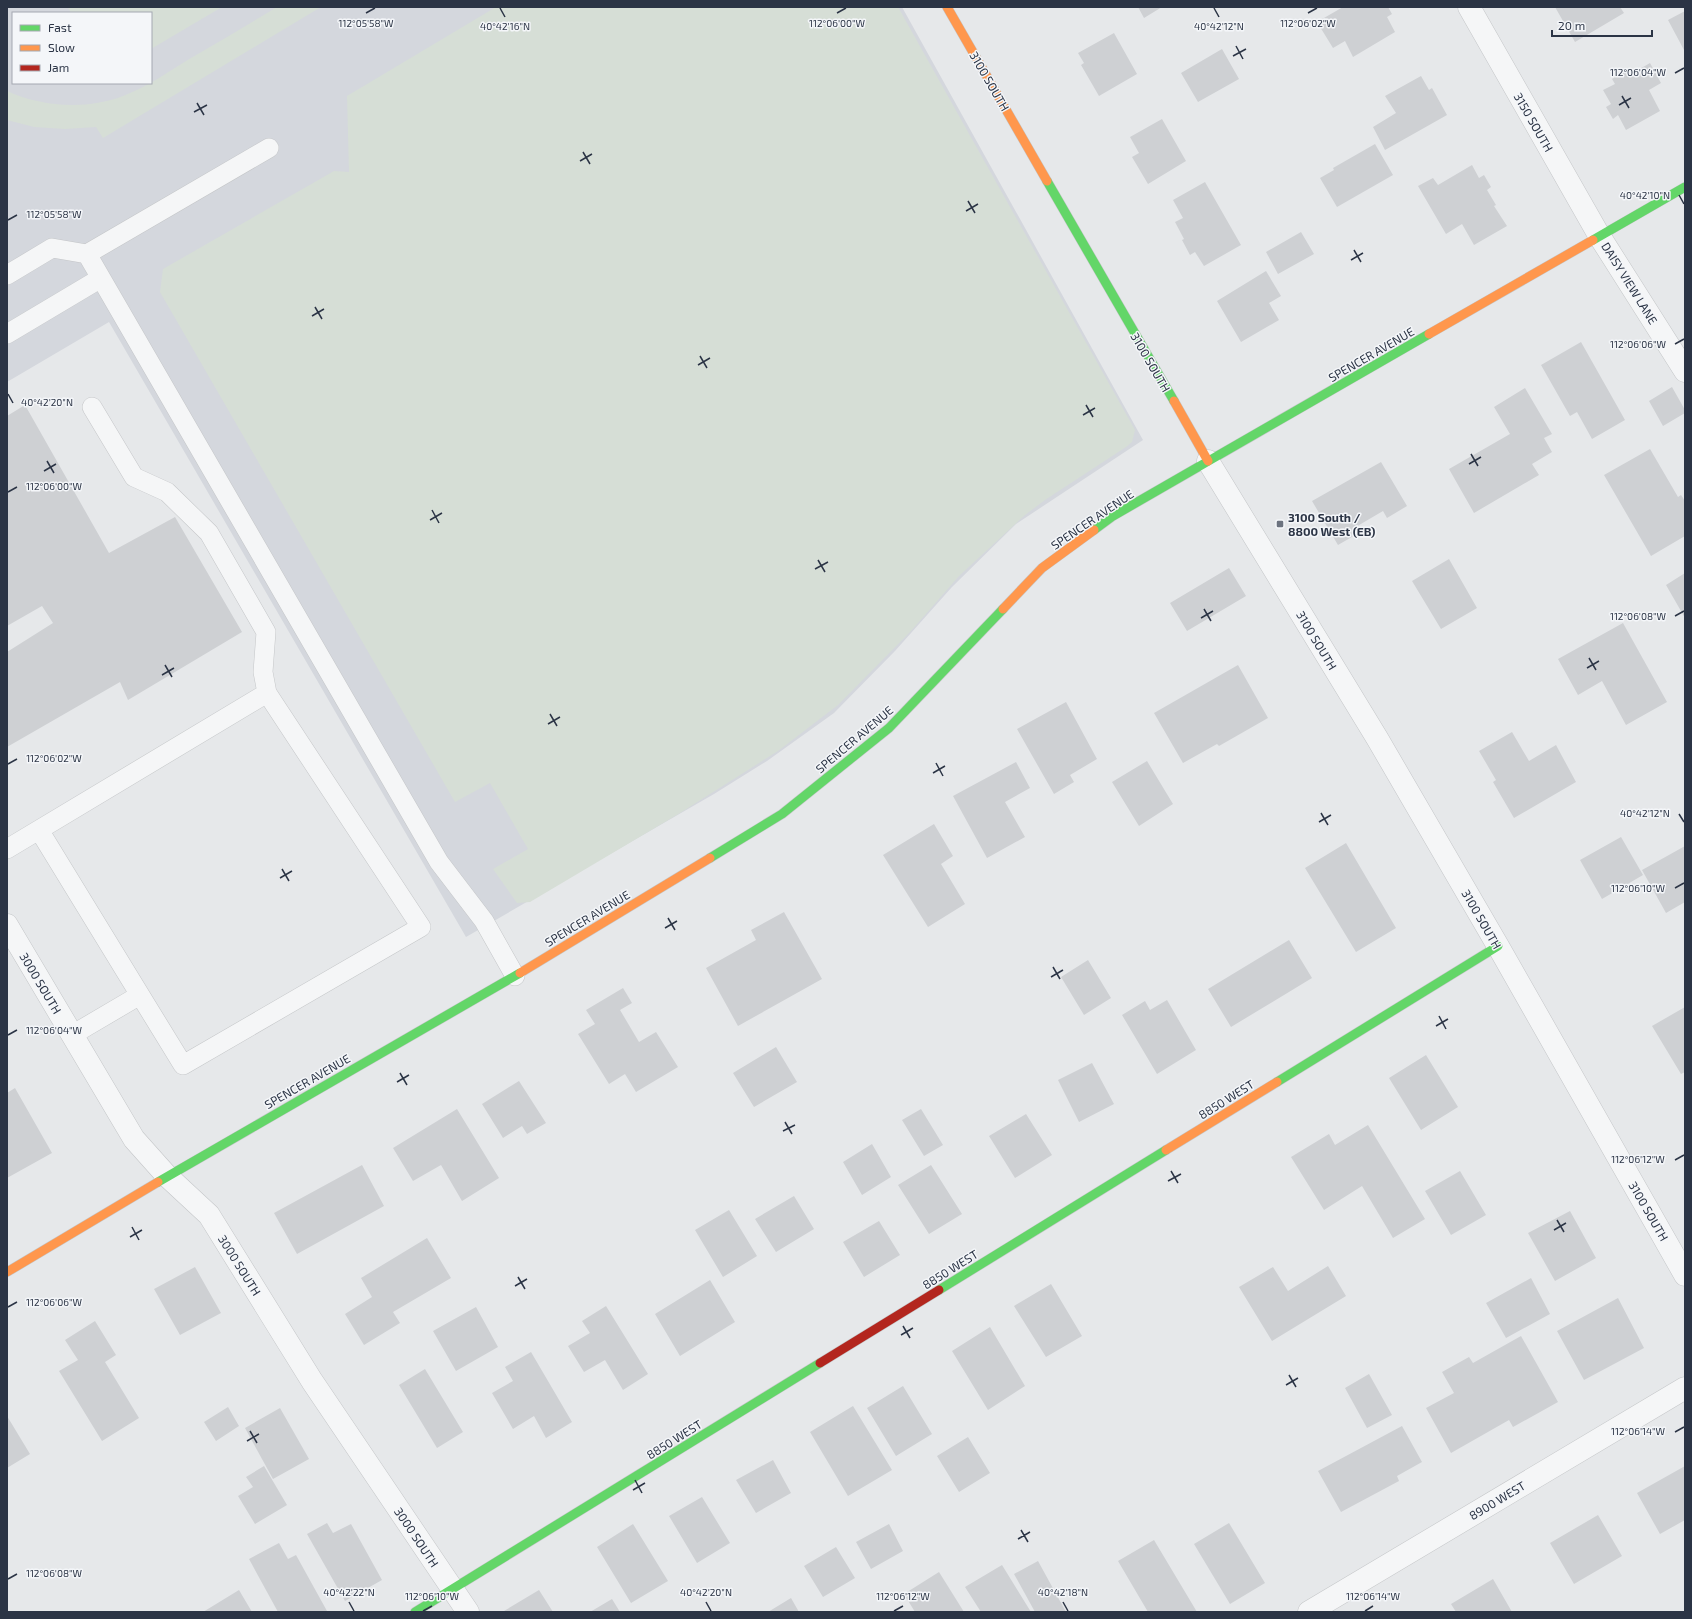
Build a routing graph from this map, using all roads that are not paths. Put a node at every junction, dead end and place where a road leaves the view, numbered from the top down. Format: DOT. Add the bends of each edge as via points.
graph roads {
  1 [pos="947,7"];
  2 [pos="1469,7"];
  3 [pos="269,148"];
  4 [pos="1685,187"];
  5 [pos="1600,236"];
  6 [pos="87,254"];
  7 [pos="11,268"];
  8 [pos="101,278"];
  9 [pos="7,334"];
  10 [pos="1685,371"];
  11 [pos="92,408"];
  12 [pos="1208,462"];
  13 [pos="267,693"];
  14 [pos="39,830"];
  15 [pos="7,849"];
  16 [pos="7,925"];
  17 [pos="1498,946"];
  18 [pos="515,976"];
  19 [pos="140,995"];
  20 [pos="72,1035"];
  21 [pos="167,1176"];
  22 [pos="7,1272"];
  23 [pos="1685,1275"];
  24 [pos="1685,1388"];
  25 [pos="453,1589"];
  26 [pos="415,1612"];
  27 [pos="468,1612"];
  28 [pos="1309,1612"];
  1 -- 12 [label="street, 3100 SOUTH"];
  2 -- 5 [label="street, 3150 SOUTH"];
  3 -- 6 [label="lane"];
  4 -- 5 [label="street, SPENCER AVENUE"];
  5 -- 10 [label="street, DAISY VIEW LANE"];
  5 -- 12 [label="street, SPENCER AVENUE"];
  6 -- 7 [label="lane" via="52,248"];
  6 -- 8 [label="lane"];
  8 -- 9 [label="lane"];
  8 -- 18 [label="lane" via="439,862 484,921"];
  11 -- 13 [label="lane" via="134,477 167,492 210,533 266,632 263,672"];
  12 -- 17 [label="street, 3100 SOUTH" via="1377,738"];
  12 -- 18 [label="street, SPENCER AVENUE" via="1113,516 1042,568 889,728 782,814"];
  13 -- 14 [label="lane"];
  13 -- 19 [label="lane" via="421,927 183,1065"];
  14 -- 15 [label="lane"];
  14 -- 19 [label="lane"];
  16 -- 20 [label="street, 3000 SOUTH"];
  17 -- 23 [label="street, 3100 SOUTH"];
  17 -- 25 [label="street, 8850 WEST"];
  18 -- 21 [label="street, SPENCER AVENUE"];
  19 -- 20 [label="lane"];
  20 -- 21 [label="street, 3000 SOUTH" via="134,1138"];
  21 -- 22 [label="street, SPENCER AVENUE"];
  21 -- 25 [label="street, 3000 SOUTH" via="209,1215 312,1381"];
  24 -- 28 [label="street, 8900 WEST"];
  25 -- 26 [label="street, 8850 WEST"];
  25 -- 27 [label="street, 3000 SOUTH"];
}
